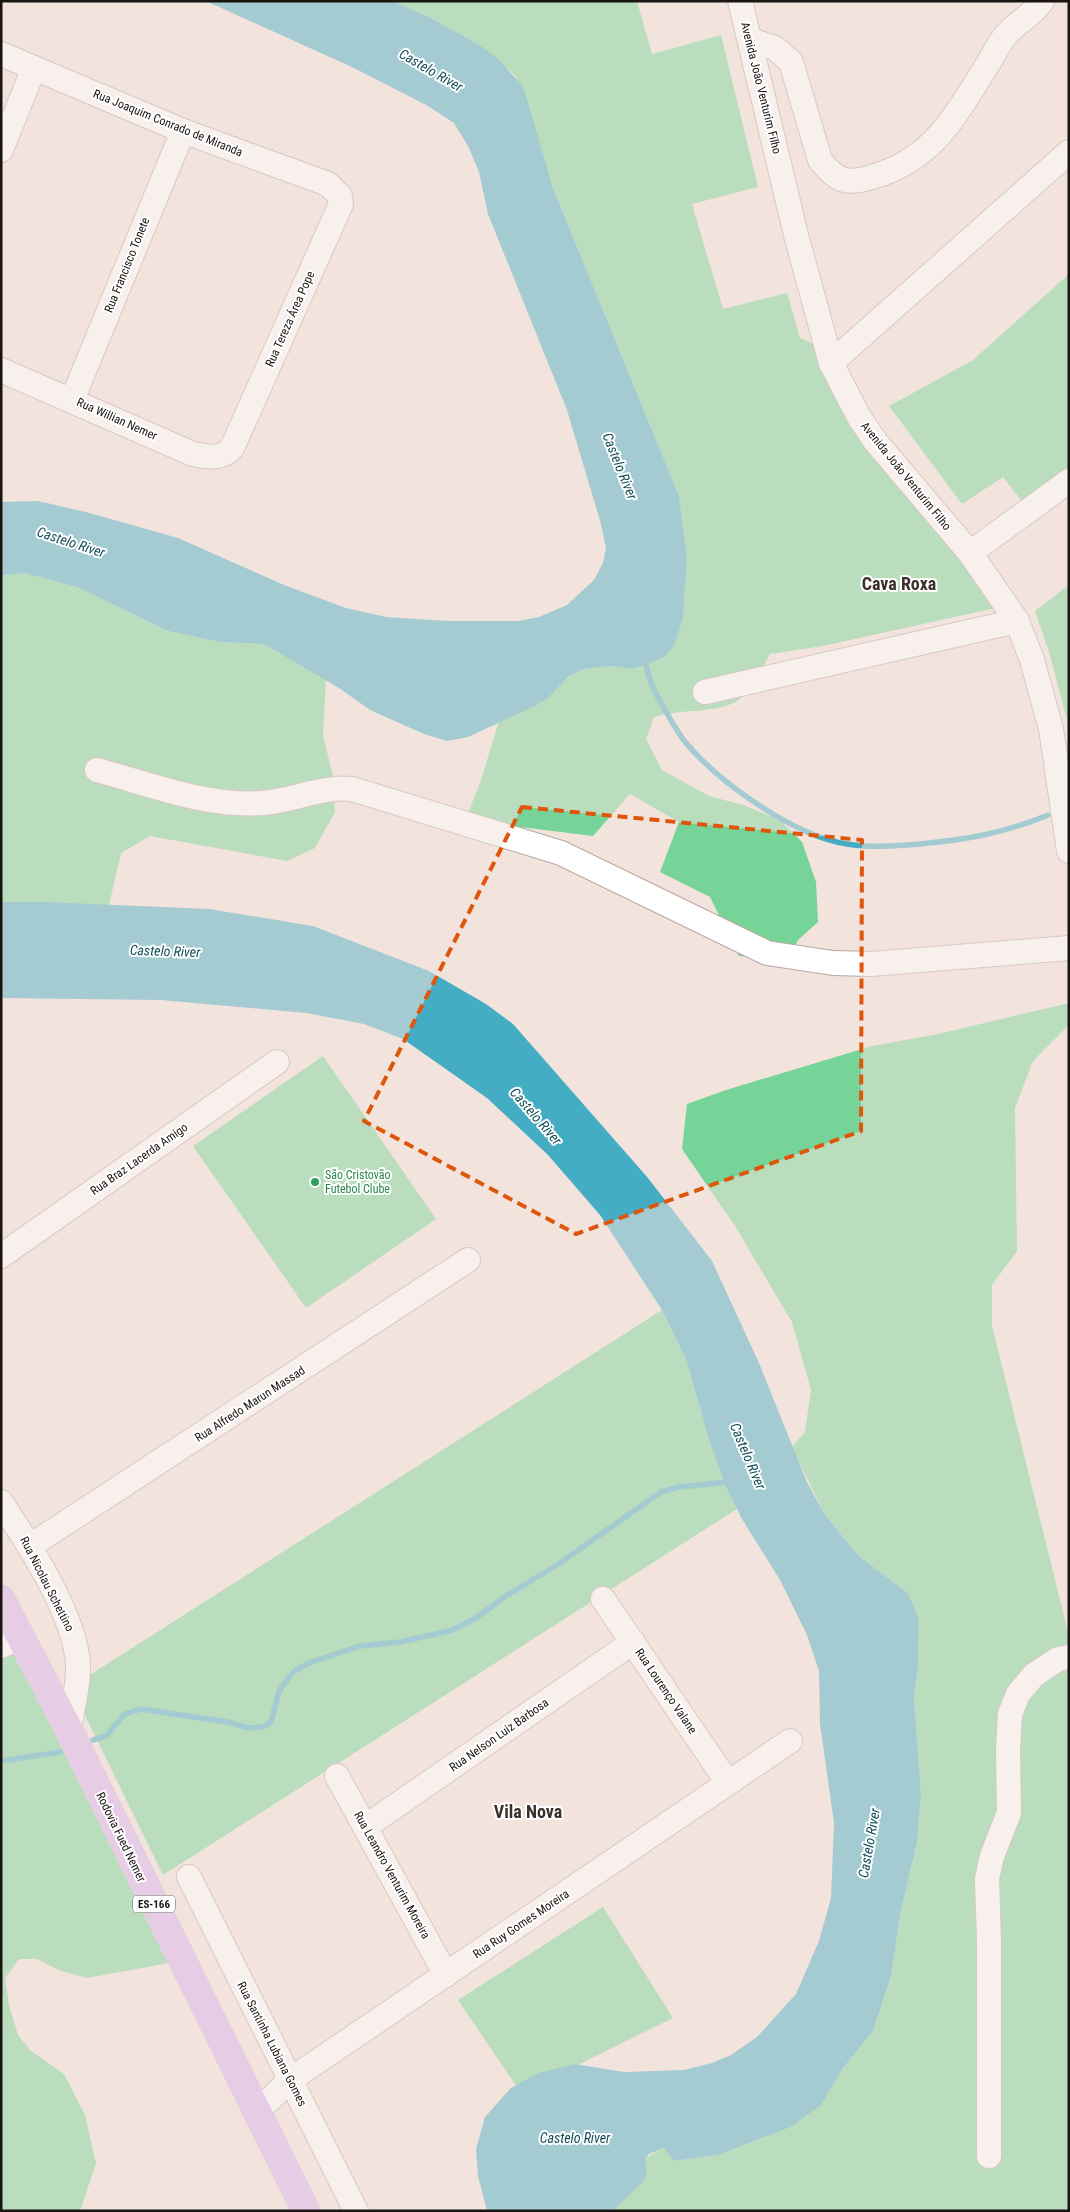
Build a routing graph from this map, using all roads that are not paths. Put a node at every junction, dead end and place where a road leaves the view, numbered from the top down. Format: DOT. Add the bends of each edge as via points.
graph roads {
  1 [pos="740,1"];
  2 [pos="1042,1"];
  3 [pos="750,40"];
  4 [pos="1,54"];
  5 [pos="34,68"];
  6 [pos="182,131"];
  7 [pos="1,150"];
  8 [pos="1069,152"];
  9 [pos="335,189"];
  10 [pos="832,363"];
  11 [pos="1,370"];
  12 [pos="72,400"];
  13 [pos="232,448"];
  14 [pos="1069,481"];
  15 [pos="970,553"];
  16 [pos="1017,622"];
  17 [pos="705,692"];
  18 [pos="97,770"];
  19 [pos="1069,850"];
  20 [pos="1069,948"];
  21 [pos="277,1062"];
  22 [pos="1,1256"];
  23 [pos="468,1260"];
  24 [pos="1,1502"];
  25 [pos="30,1546"];
  26 [pos="1,1599"];
  27 [pos="603,1599"];
  28 [pos="12,1642"];
  29 [pos="633,1642"];
  30 [pos="1069,1657"];
  31 [pos="69,1730"];
  32 [pos="790,1741"];
  33 [pos="338,1776"];
  34 [pos="728,1783"];
  35 [pos="365,1827"];
  36 [pos="189,1877"];
  37 [pos="446,1974"];
  38 [pos="290,2080"];
  39 [pos="257,2112"];
  40 [pos="988,2156"];
  41 [pos="306,2211"];
  42 [pos="356,2211"];
  1 -- 3 [label="street, Avenida João Venturim Filho"];
  2 -- 3 [label="street" via="1006,34 947,129 930,146 905,164 860,181 842,181 820,160 791,62 775,48"];
  3 -- 10 [label="street, Avenida João Venturim Filho" via="796,235"];
  4 -- 5 [label="street, Rua Joaquim Conrado de Miranda"];
  5 -- 6 [label="street, Rua Joaquim Conrado de Miranda"];
  5 -- 7 [label="street"];
  6 -- 9 [label="street, Rua Joaquim Conrado de Miranda"];
  6 -- 12 [label="street, Rua Francisco Tonete"];
  8 -- 10 [label="street"];
  9 -- 13 [label="street, Rua Tereza Área Pope" via="341,204"];
  10 -- 15 [label="street, Avenida João Venturim Filho" via="859,417 876,442"];
  11 -- 12 [label="street, Rua Willian Nemer"];
  12 -- 13 [label="street, Rua Willian Nemer" via="193,454 222,456"];
  14 -- 15 [label="street"];
  15 -- 16 [label="street, Avenida João Venturim Filho"];
  16 -- 17 [label="street"];
  16 -- 19 [label="street, Avenida João Venturim Filho" via="1032,660 1050,729"];
  18 -- 20 [label="street" via="192,795 243,803 291,798 337,788 352,789 561,853 767,953 833,963 871,964"];
  21 -- 22 [label="street, Rua Braz Lacerda Amigo"];
  23 -- 25 [label="street, Rua Alfredo Marun Massad"];
  24 -- 25 [label="street, Rua Nicolau Schettino"];
  25 -- 31 [label="street, Rua Nicolau Schettino" via="75,1643 78,1666"];
  26 -- 28 [label="main road, Rodovia Fued Nemer / ES-166"];
  27 -- 29 [label="street, Rua Lourenço Valane"];
  28 -- 31 [label="main road, Rodovia Fued Nemer / ES-166"];
  29 -- 34 [label="street, Rua Lourenço Valane"];
  29 -- 35 [label="street, Rua Nelson Luiz Barbosa"];
  30 -- 40 [label="street" via="1058,1659 1034,1675 1018,1694 1010,1714 1009,1813 992,1856 987,1879"];
  31 -- 39 [label="main road, Rodovia Fued Nemer / ES-166"];
  32 -- 34 [label="street, Rua Ruy Gomes Moreira"];
  33 -- 35 [label="street, Rua Leandro Venturim Moreira"];
  34 -- 37 [label="street, Rua Ruy Gomes Moreira"];
  35 -- 37 [label="street, Rua Leandro Venturim Moreira"];
  36 -- 38 [label="street, Rua Santinha Lubiana Gomes"];
  37 -- 38 [label="street, Rua Ruy Gomes Moreira"];
  38 -- 39 [label="street, Rua Ruy Gomes Moreira"];
  38 -- 42 [label="street, Rua Santinha Lubiana Gomes"];
  39 -- 41 [label="main road, Rodovia Fued Nemer / ES-166"];
}
